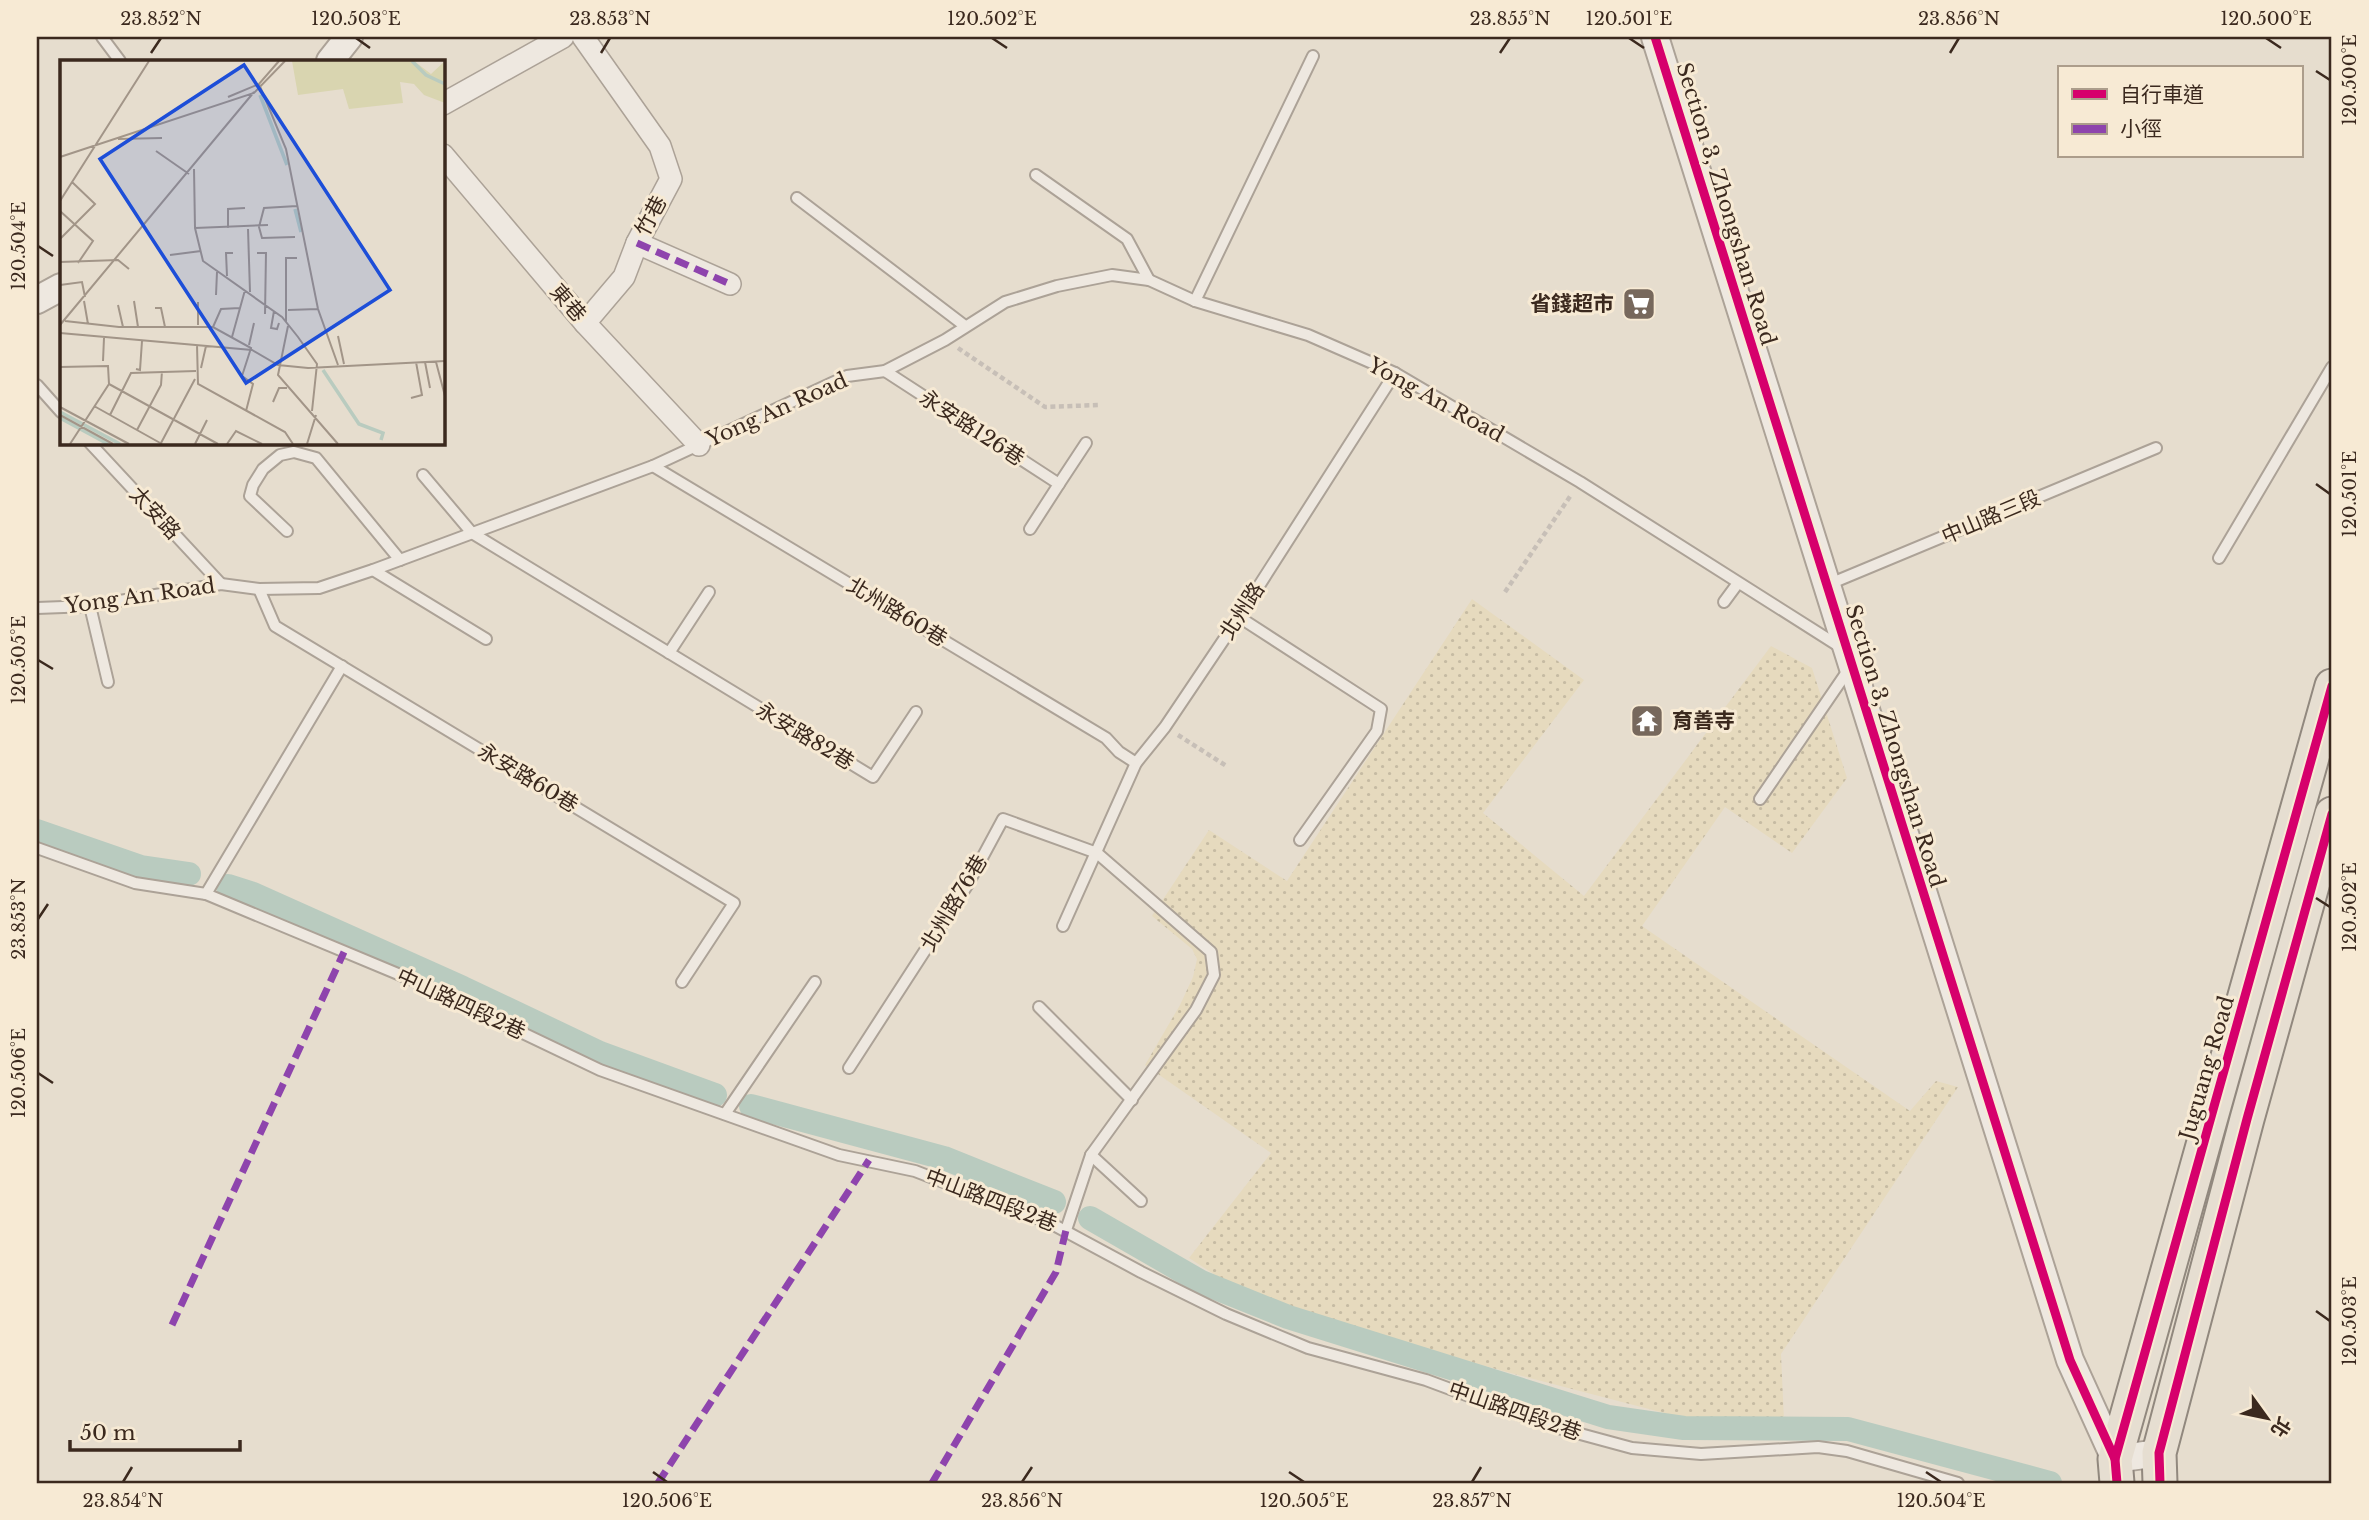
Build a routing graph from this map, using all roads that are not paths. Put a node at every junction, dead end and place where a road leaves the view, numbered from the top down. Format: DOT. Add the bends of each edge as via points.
graph roads {
  1 [pos="102,37"];
  2 [pos="349,37"];
  3 [pos="563,37"];
  4 [pos="583,37"];
  5 [pos="1655,37"];
  6 [pos="1313,55"];
  7 [pos="119,60"];
  8 [pos="331,60"];
  9 [pos="444,102"];
  10 [pos="444,156"];
  11 [pos="1036,175"];
  12 [pos="797,198"];
  13 [pos="637,243"];
  14 [pos="1149,281"];
  15 [pos="730,284"];
  16 [pos="60,288"];
  17 [pos="37,300"];
  18 [pos="1195,301"];
  19 [pos="585,323"];
  20 [pos="965,326"];
  21 [pos="2332,367"];
  22 [pos="885,371"];
  23 [pos="1395,373"];
  24 [pos="37,385"];
  25 [pos="60,411"];
  26 [pos="1086,443"];
  27 [pos="91,444"];
  28 [pos="699,446"];
  29 [pos="2156,449"];
  30 [pos="653,466"];
  31 [pos="423,475"];
  32 [pos="1059,484"];
  33 [pos="1030,529"];
  34 [pos="287,531"];
  35 [pos="471,533"];
  36 [pos="2219,558"];
  37 [pos="400,560"];
  38 [pos="373,570"];
  39 [pos="1738,583"];
  40 [pos="221,584"];
  41 [pos="1827,585"];
  42 [pos="259,589"];
  43 [pos="709,592"];
  44 [pos="1724,602"];
  45 [pos="90,606"];
  46 [pos="37,608"];
  47 [pos="1238,617"];
  48 [pos="486,639"];
  49 [pos="669,653"];
  50 [pos="1849,658"];
  51 [pos="342,666"];
  52 [pos="108,682"];
  53 [pos="2332,686"];
  54 [pos="916,712"];
  55 [pos="1136,763"];
  56 [pos="1760,799"];
  57 [pos="2332,814"];
  58 [pos="1300,840"];
  59 [pos="37,848"];
  60 [pos="1097,853"];
  61 [pos="206,894"];
  62 [pos="1063,926"];
  63 [pos="682,982"];
  64 [pos="815,982"];
  65 [pos="1039,1007"];
  66 [pos="849,1068"];
  67 [pos="1132,1100"];
  68 [pos="725,1114"];
  69 [pos="1091,1155"];
  70 [pos="1141,1201"];
  71 [pos="1066,1230"];
  72 [pos="2159,1468"];
  73 [pos="2116,1471"];
  74 [pos="1958,1483"];
  1 -- 7 [label="lane"];
  2 -- 8 [label="street"];
  3 -- 9 [label="street"];
  4 -- 13 [label="street, 竹巷" via="660,146 671,179"];
  5 -- 41 [label="street, Section 3, Zhongshan Road"];
  6 -- 18 [label="lane"];
  10 -- 19 [label="street, 東巷"];
  11 -- 14 [label="lane" via="1127,239"];
  12 -- 20 [label="lane"];
  13 -- 15 [label="street"];
  13 -- 19 [label="street, 竹巷" via="624,277"];
  14 -- 18 [label="lane, Yong An Road"];
  14 -- 20 [label="lane, Yong An Road" via="1112,275 1057,286 1006,302"];
  16 -- 17 [label="street"];
  18 -- 23 [label="lane, Yong An Road" via="1308,335"];
  19 -- 28 [label="street, 東巷"];
  20 -- 22 [label="lane, Yong An Road"];
  21 -- 36 [label="lane"];
  22 -- 28 [label="lane, Yong An Road" via="847,376"];
  22 -- 32 [label="lane, 永安路126巷"];
  23 -- 39 [label="lane, Yong An Road" via="1580,482"];
  23 -- 47 [label="lane, 北州路"];
  24 -- 25 [label="lane"];
  26 -- 32 [label="lane"];
  27 -- 40 [label="lane, 太安路"];
  28 -- 30 [label="lane, Yong An Road"];
  29 -- 41 [label="lane, 中山路三段"];
  30 -- 35 [label="lane, Yong An Road"];
  30 -- 55 [label="lane, 北州路60巷" via="1107,738"];
  31 -- 35 [label="lane, 永安路82巷"];
  32 -- 33 [label="lane"];
  34 -- 37 [label="lane" via="250,496 263,469 280,455 294,452 316,458"];
  35 -- 37 [label="lane, Yong An Road"];
  35 -- 49 [label="lane, 永安路82巷"];
  37 -- 38 [label="lane, Yong An Road"];
  38 -- 42 [label="lane, Yong An Road" via="319,588"];
  38 -- 48 [label="lane"];
  39 -- 44 [label="lane"];
  39 -- 50 [label="lane, Yong An Road"];
  40 -- 42 [label="lane, Yong An Road"];
  40 -- 45 [label="lane, Yong An Road"];
  41 -- 50 [label="street, Section 3, Zhongshan Road"];
  42 -- 51 [label="lane, 永安路60巷" via="275,626"];
  43 -- 49 [label="lane"];
  45 -- 46 [label="lane, Yong An Road"];
  45 -- 52 [label="lane"];
  47 -- 55 [label="lane, 北州路"];
  47 -- 58 [label="lane" via="1381,709 1377,731"];
  49 -- 54 [label="lane, 永安路82巷" via="873,777"];
  50 -- 56 [label="lane"];
  50 -- 73 [label="street, Section 3, Zhongshan Road" via="2070,1360"];
  51 -- 61 [label="lane"];
  51 -- 63 [label="lane, 永安路60巷" via="734,903"];
  53 -- 73 [label="main road, Juguang Road"];
  55 -- 60 [label="lane, 北州路"];
  57 -- 72 [label="main road" via="2247,1119"];
  59 -- 61 [label="lane, 中山路四段2巷" via="135,883"];
  60 -- 62 [label="lane, 北州路"];
  60 -- 66 [label="lane, 北州路76巷" via="1003,819 968,884"];
  60 -- 67 [label="lane" via="1211,952 1214,975 1196,1010"];
  61 -- 68 [label="lane, 中山路四段2巷" via="410,979 600,1070"];
  64 -- 68 [label="lane"];
  65 -- 67 [label="lane"];
  67 -- 69 [label="lane"];
  68 -- 71 [label="lane, 中山路四段2巷" via="839,1155 915,1171"];
  69 -- 70 [label="lane"];
  69 -- 71 [label="lane"];
  71 -- 74 [label="lane, 中山路四段2巷" via="1226,1314 1308,1348 1426,1380 1547,1425 1632,1448 1701,1454 1818,1447"];
  72 -- 73 [label="street"];
}
